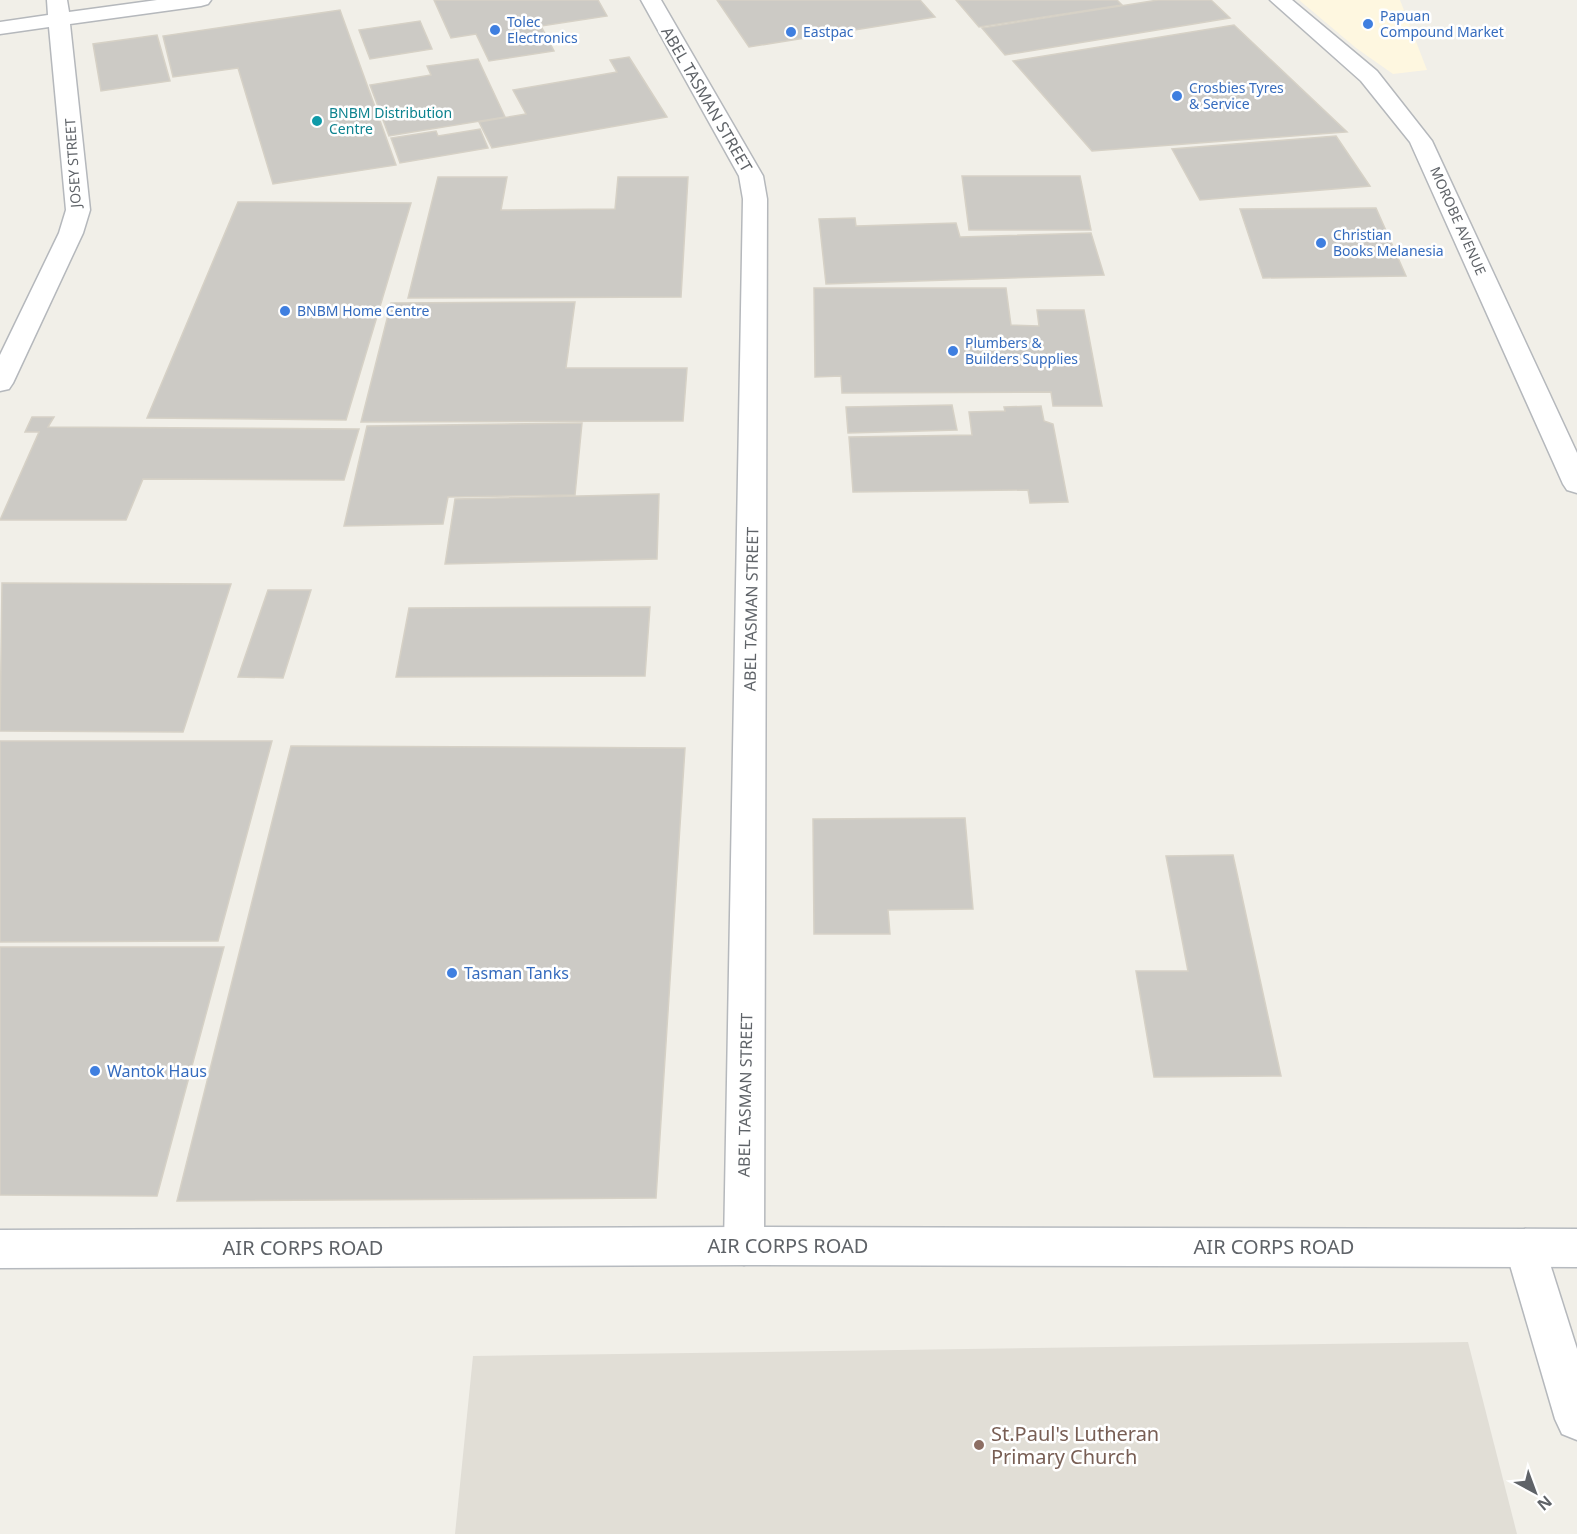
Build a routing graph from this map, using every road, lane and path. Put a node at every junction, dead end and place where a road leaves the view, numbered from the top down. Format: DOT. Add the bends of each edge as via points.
graph roads {
  1 [pos="201,0"];
  2 [pos="651,0"];
  3 [pos="1280,0"];
  4 [pos="59,10"];
  5 [pos="0,28"];
  6 [pos="0,383"];
  7 [pos="1577,484"];
  8 [pos="744,1246"];
  9 [pos="1525,1248"];
  10 [pos="1577,1248"];
  11 [pos="0,1249"];
  12 [pos="1577,1419"];
  1 -- 4 [label="street"];
  2 -- 8 [label="street, ABEL TASMAN STREET" via="751,176 755,199"];
  3 -- 7 [label="street, MOROBE AVENUE" via="1369,76 1421,141"];
  4 -- 5 [label="street"];
  4 -- 6 [label="street, JOSEY STREET" via="78,210"];
  8 -- 9 [label="street, AIR CORPS ROAD"];
  8 -- 11 [label="street, AIR CORPS ROAD"];
  9 -- 10 [label="street, AIR CORPS ROAD"];
  9 -- 12 [label="street"];
}
